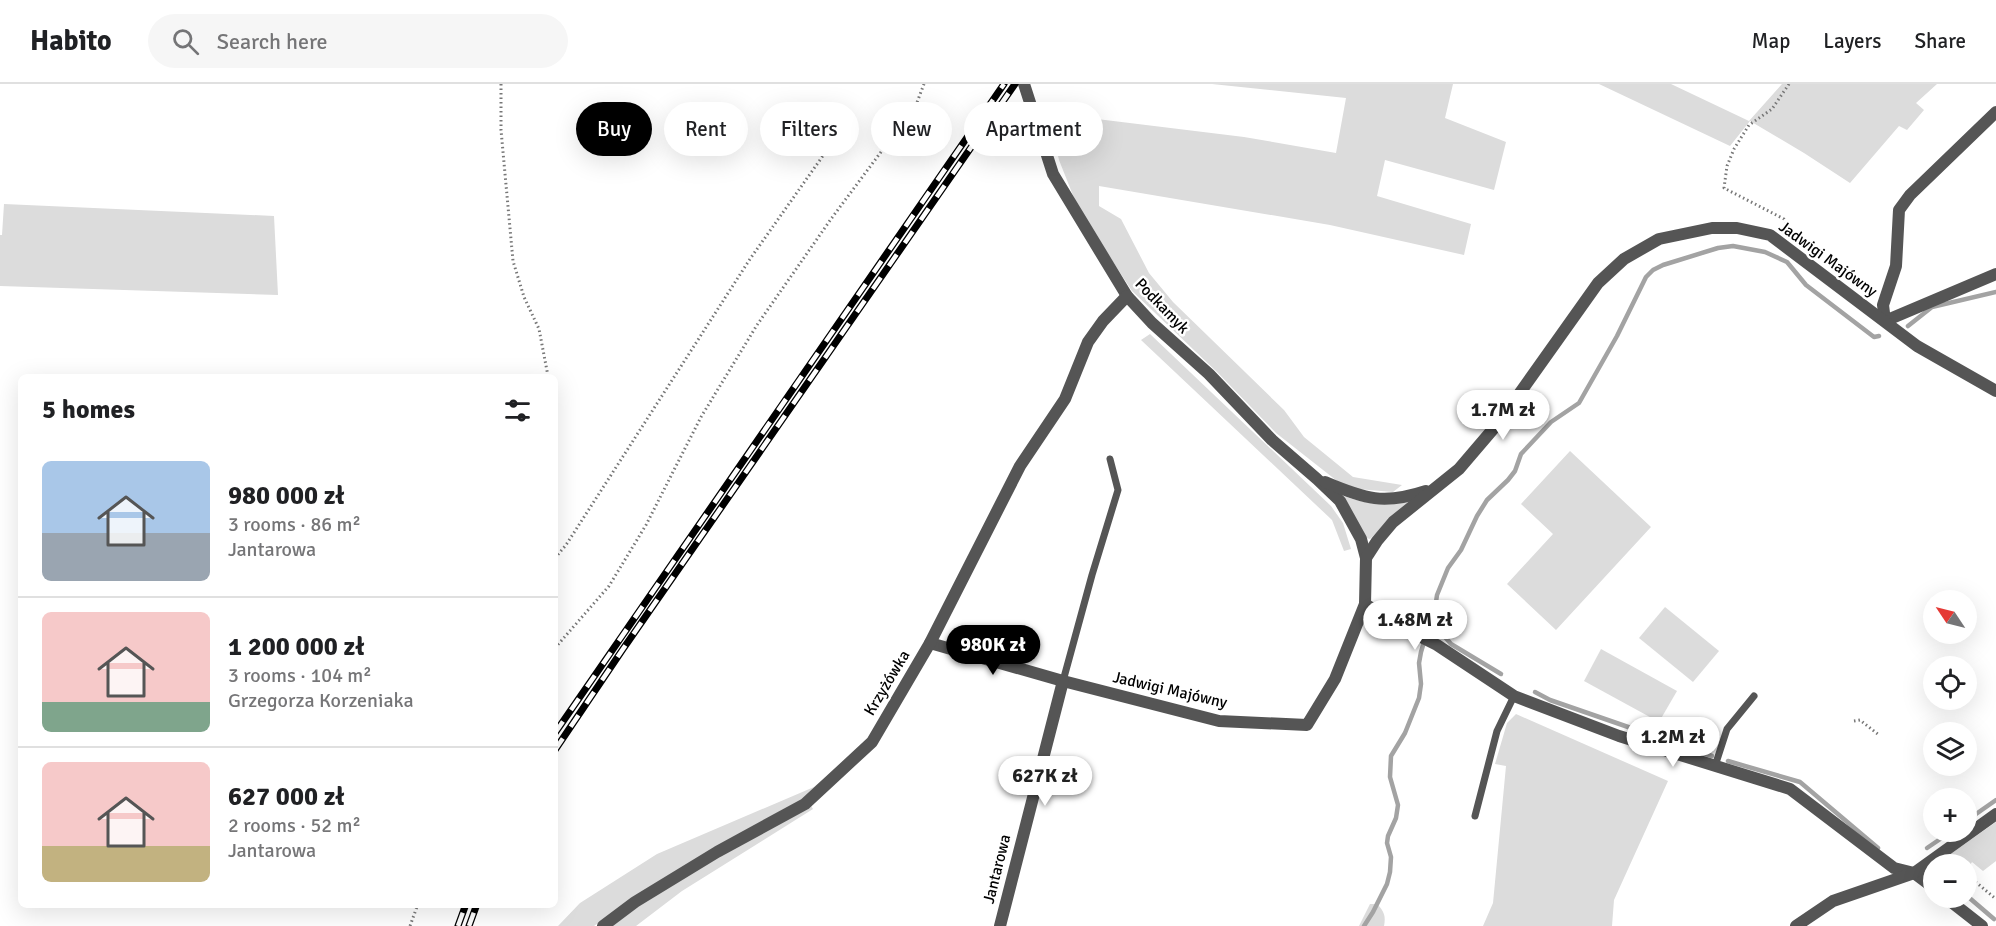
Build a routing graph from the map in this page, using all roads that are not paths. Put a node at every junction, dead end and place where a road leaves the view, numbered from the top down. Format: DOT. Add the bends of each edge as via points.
graph roads {
  1 [pos="1024,84"];
  2 [pos="1996,112"];
  3 [pos="1996,273"];
  4 [pos="1127,296"];
  5 [pos="1885,321"];
  6 [pos="1996,391"];
  7 [pos="1110,459"];
  8 [pos="1317,479"];
  9 [pos="1436,488"];
  10 [pos="1366,558"];
  11 [pos="1365,604"];
  12 [pos="930,643"];
  13 [pos="1063,681"];
  14 [pos="1514,696"];
  15 [pos="1754,696"];
  16 [pos="1715,766"];
  17 [pos="1996,814"];
  18 [pos="1475,816"];
  19 [pos="1914,873"];
  20 [pos="1923,880"];
  21 [pos="1959,908"];
  22 [pos="603,926"];
  23 [pos="1000,926"];
  24 [pos="1796,926"];
  25 [pos="1982,926"];
  1 -- 4 [label="street, Podkamyk" via="1053,174"];
  2 -- 5 [label="street" via="1899,210 1896,266 1883,305"];
  3 -- 5 [label="street"];
  4 -- 8 [label="street, Podkamyk" via="1272,440"];
  4 -- 12 [label="street, Krzyżówka" via="1088,342 1065,399 1020,466"];
  5 -- 6 [label="street, Jadwigi Majówny" via="1917,346"];
  5 -- 9 [label="street, Jadwigi Majówny" via="1770,235 1712,228 1659,239 1624,258 1598,283 1500,421 1459,469"];
  7 -- 13 [label="lane, Jantarowa" via="1118,490"];
  8 -- 9 [label="street, Podkamyk" via="1378,500 1402,499"];
  8 -- 10 [label="street, Podkamyk" via="1340,501 1361,539"];
  9 -- 10 [label="street, Jadwigi Majówny" via="1393,522"];
  10 -- 11 [label="street, Jadwigi Majówny"];
  11 -- 13 [label="street, Jadwigi Majówny" via="1335,679 1307,725 1219,721"];
  11 -- 14 [label="street"];
  12 -- 13 [label="street"];
  12 -- 22 [label="street, Krzyżówka" via="872,742 806,804 717,852"];
  13 -- 23 [label="street, Jantarowa"];
  14 -- 16 [label="street" via="1619,736"];
  14 -- 18 [label="lane" via="1497,730"];
  15 -- 16 [label="lane" via="1727,729"];
  16 -- 19 [label="street" via="1790,789 1894,868"];
  17 -- 19 [label="street"];
  19 -- 20 [label="street"];
  19 -- 24 [label="street" via="1833,901"];
  21 -- 25 [label="street"];
}
